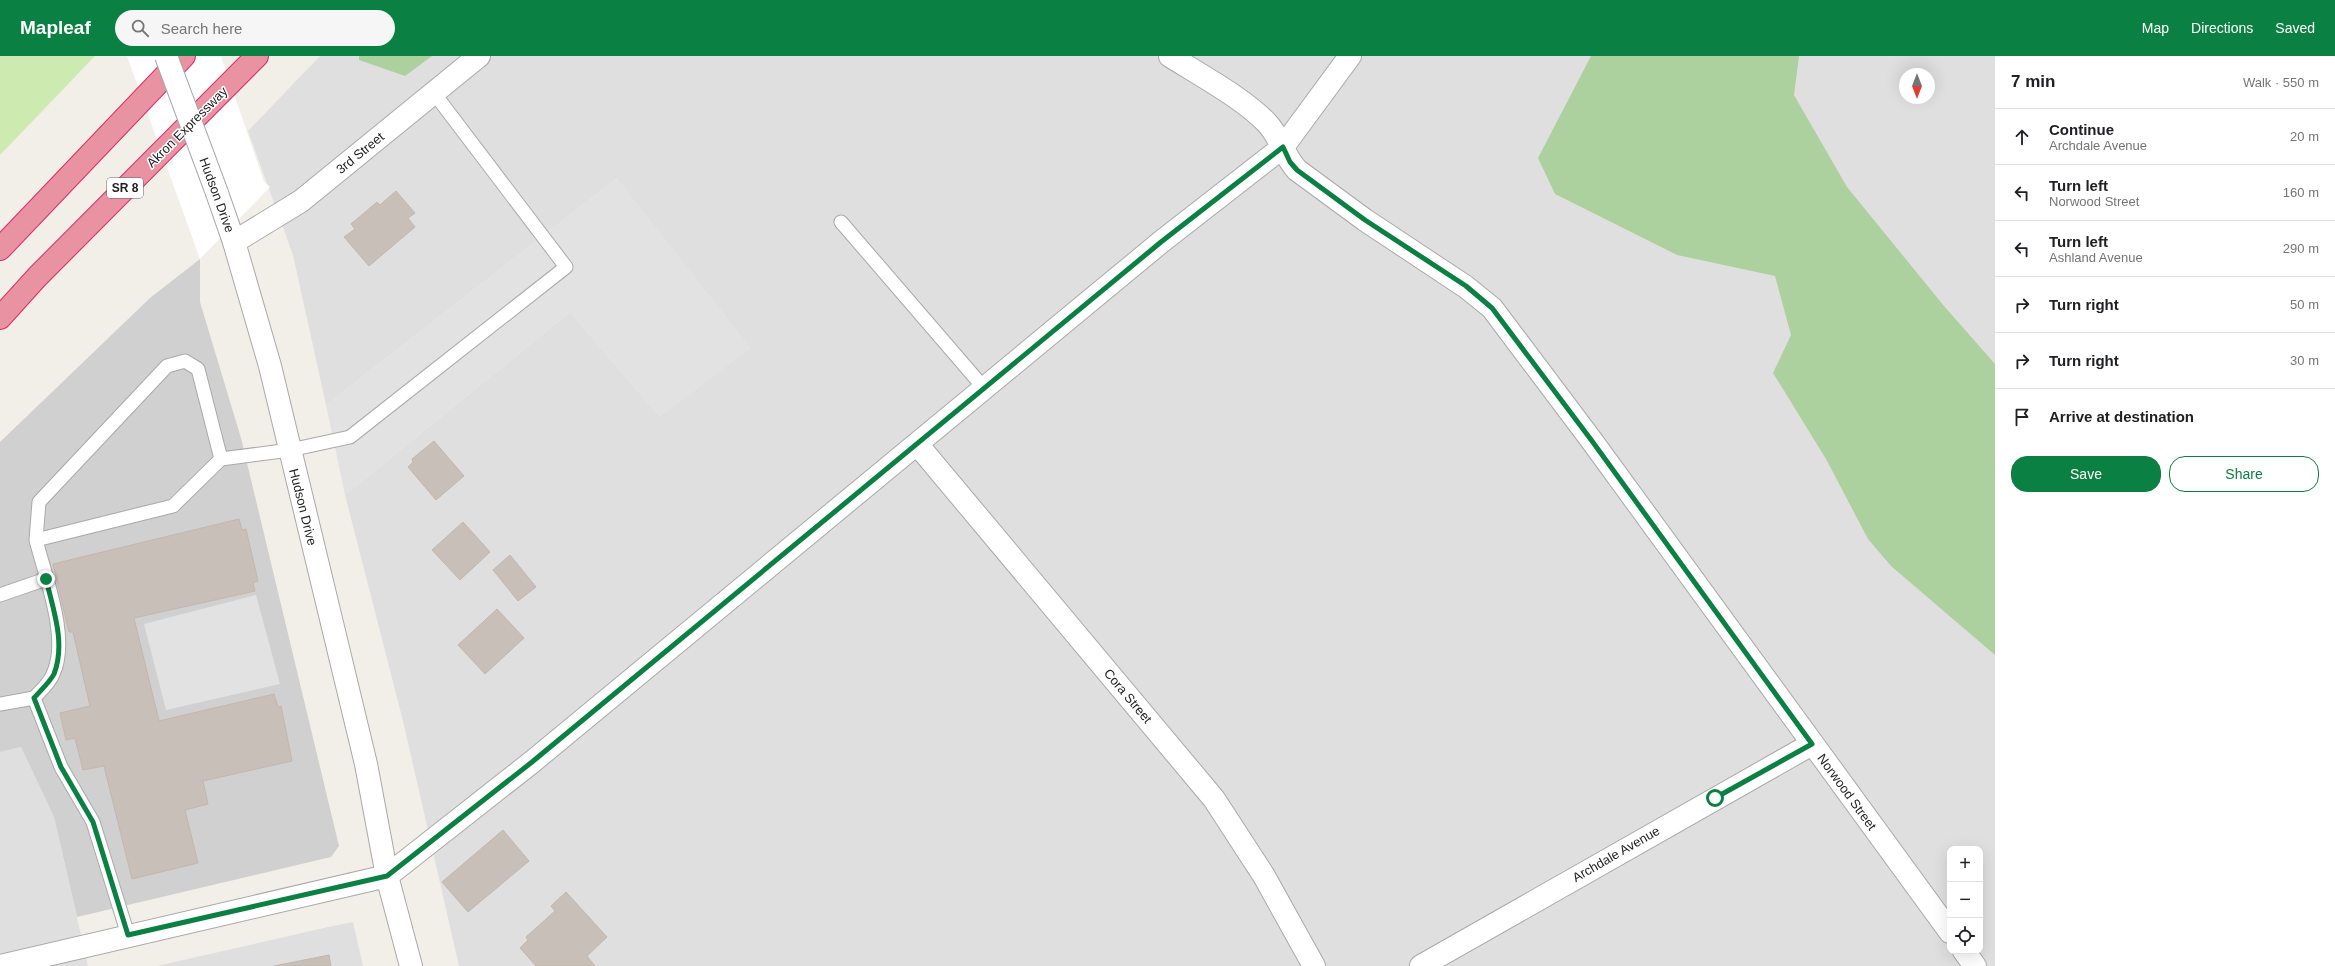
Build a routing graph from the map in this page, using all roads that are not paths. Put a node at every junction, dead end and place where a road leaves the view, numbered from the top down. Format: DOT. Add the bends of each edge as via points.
graph roads {
  1 [pos="166,56"];
  2 [pos="184,56"];
  3 [pos="257,56"];
  4 [pos="479,56"];
  5 [pos="1170,56"];
  6 [pos="1350,56"];
  7 [pos="434,93"];
  8 [pos="1283,147"];
  9 [pos="841,222"];
  10 [pos="234,242"];
  11 [pos="0,249"];
  12 [pos="0,318"];
  13 [pos="984,388"];
  14 [pos="917,444"];
  15 [pos="290,450"];
  16 [pos="221,460"];
  17 [pos="36,540"];
  18 [pos="46,579"];
  19 [pos="0,595"];
  20 [pos="34,698"];
  21 [pos="0,704"];
  22 [pos="1812,744"];
  23 [pos="387,876"];
  24 [pos="1947,928"];
  25 [pos="128,935"];
  26 [pos="1966,954"];
  27 [pos="0,966"];
  28 [pos="411,966"];
  29 [pos="1314,966"];
  30 [pos="1421,966"];
  31 [pos="1975,966"];
  1 -- 10 [label="street, Hudson Drive, bridge"];
  2 -- 11 [label="highway"];
  3 -- 12 [label="highway, Akron Expressway / SR 8" via="37,277"];
  4 -- 7 [label="street, 3rd Street"];
  5 -- 8 [label="street, Norwood Street" via="1250,109 1273,131"];
  6 -- 8 [label="street"];
  7 -- 10 [label="street, 3rd Street" via="301,201"];
  7 -- 15 [label="lane" via="566,267 350,436"];
  8 -- 13 [label="street" via="1161,242"];
  8 -- 22 [label="street, Norwood Street" via="1297,170 1365,220 1466,286 1492,308"];
  9 -- 13 [label="lane"];
  10 -- 15 [label="street, Hudson Drive" via="270,366"];
  13 -- 14 [label="street"];
  14 -- 23 [label="street" via="532,762"];
  14 -- 29 [label="street, Cora Street" via="1214,799 1264,876"];
  15 -- 16 [label="lane"];
  15 -- 23 [label="street, Hudson Drive" via="366,764"];
  16 -- 17 [label="lane" via="173,506"];
  16 -- 17 [label="lane" via="198,369 185,361 167,366 39,502"];
  17 -- 18 [label="lane"];
  18 -- 19 [label="lane"];
  18 -- 20 [label="lane" via="58,627 58,651 53,674"];
  20 -- 21 [label="lane"];
  20 -- 25 [label="lane" via="61,767 93,822"];
  22 -- 24 [label="street, Norwood Street"];
  22 -- 30 [label="street, Archdale Avenue"];
  23 -- 25 [label="street"];
  23 -- 28 [label="street, Hudson Drive"];
  25 -- 27 [label="street"];
  26 -- 31 [label="street"];
}
